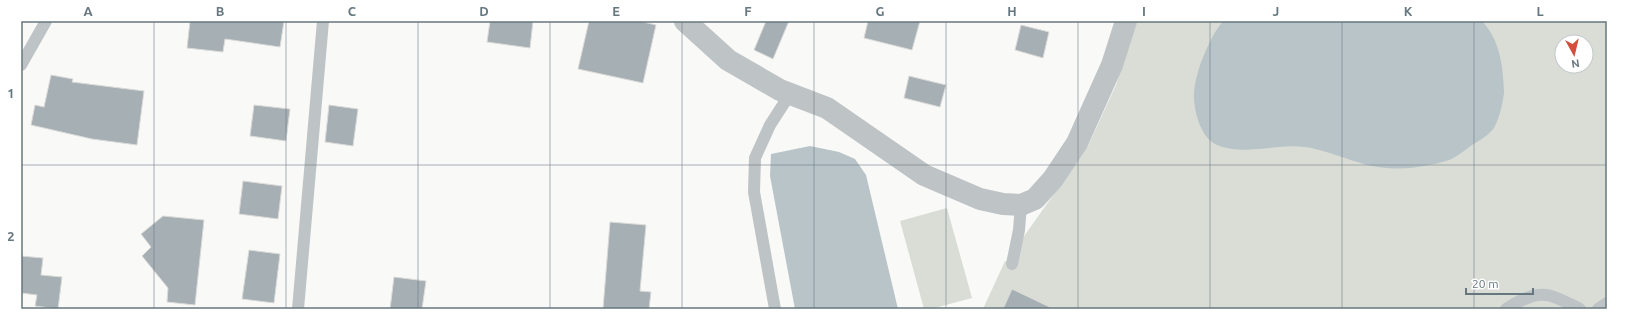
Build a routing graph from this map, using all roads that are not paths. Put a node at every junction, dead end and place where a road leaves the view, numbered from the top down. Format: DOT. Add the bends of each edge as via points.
graph roads {
  1 [pos="46,21"];
  2 [pos="323,21"];
  3 [pos="686,21"];
  4 [pos="1126,21"];
  5 [pos="21,65"];
  6 [pos="790,94"];
  7 [pos="1021,204"];
  8 [pos="1012,264"];
  9 [pos="1607,303"];
  10 [pos="298,309"];
  11 [pos="775,309"];
  12 [pos="1506,309"];
  13 [pos="1580,309"];
  14 [pos="1598,309"];
  1 -- 5 [label="lane"];
  2 -- 10 [label="lane"];
  3 -- 6 [label="street" via="728,60"];
  4 -- 7 [label="street" via="1112,64 1077,143 1053,179 1035,199"];
  6 -- 7 [label="street" via="827,108 924,175 980,199 1003,204"];
  6 -- 11 [label="lane" via="770,125 755,158 754,192"];
  7 -- 8 [label="lane"];
  9 -- 14 [label="lane"];
  12 -- 13 [label="lane" via="1533,295 1546,294"];
}
